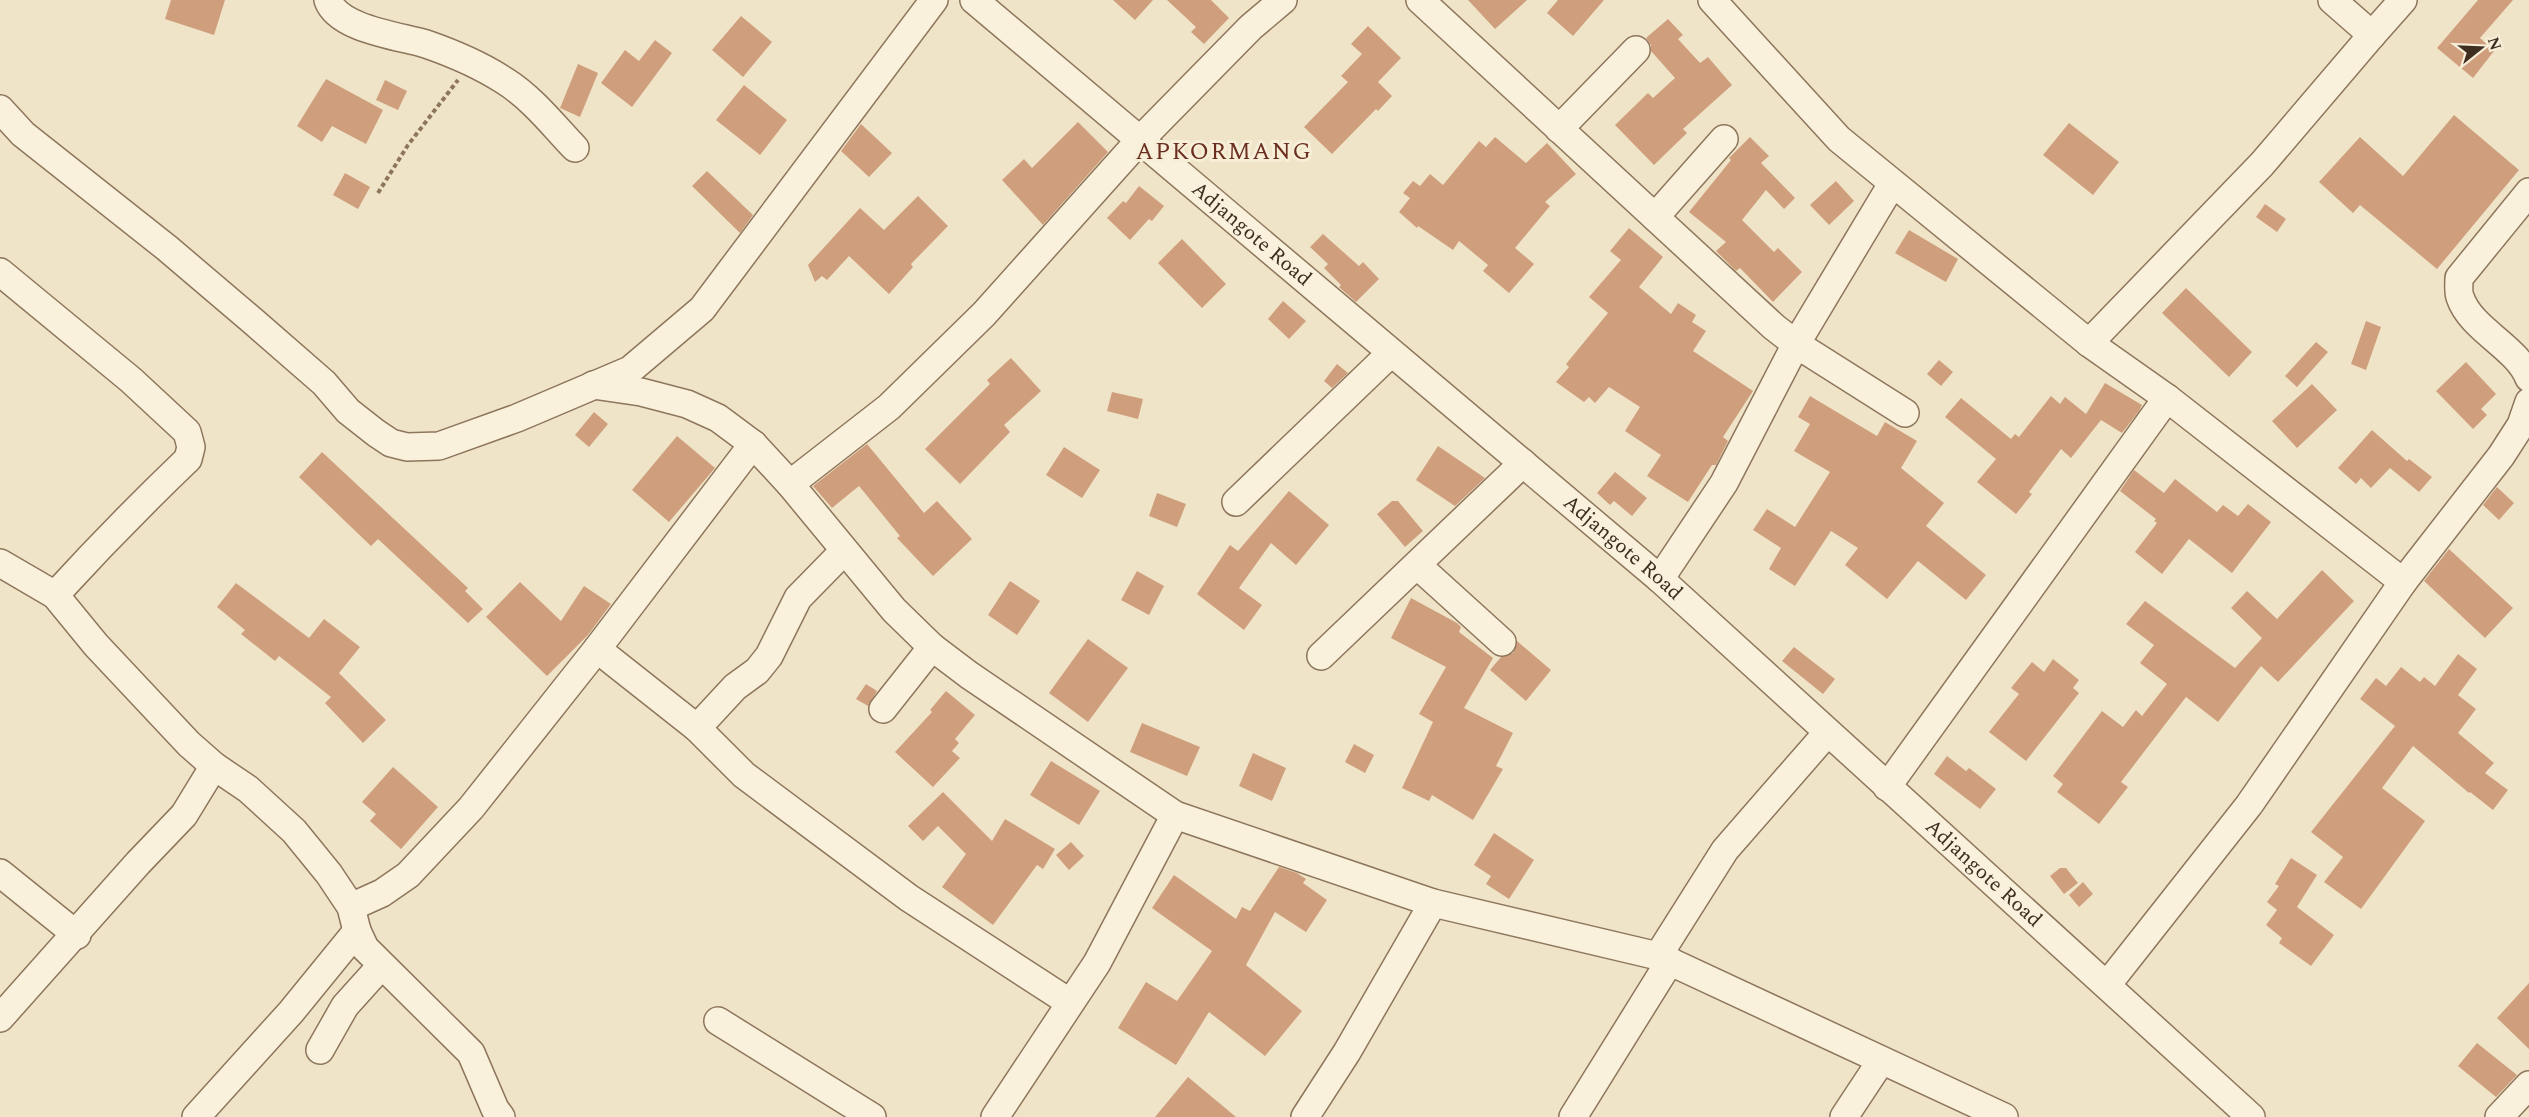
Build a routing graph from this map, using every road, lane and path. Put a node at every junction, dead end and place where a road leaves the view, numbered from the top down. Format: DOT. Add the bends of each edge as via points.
graph roads {
  1 [pos="328,0"];
  2 [pos="934,0"];
  3 [pos="1282,0"];
  4 [pos="1420,0"];
  5 [pos="1712,0"];
  6 [pos="2332,0"];
  7 [pos="2403,0"];
  8 [pos="977,1"];
  9 [pos="2372,35"];
  10 [pos="1636,50"];
  11 [pos="471,63"];
  12 [pos="0,109"];
  13 [pos="1559,129"];
  14 [pos="1724,139"];
  15 [pos="1139,141"];
  16 [pos="575,148"];
  17 [pos="1892,184"];
  18 [pos="2529,192"];
  19 [pos="378,193"];
  20 [pos="1655,217"];
  21 [pos="0,272"];
  22 [pos="2089,343"];
  23 [pos="1796,344"];
  24 [pos="1391,353"];
  25 [pos="2529,378"];
  26 [pos="594,386"];
  27 [pos="2167,398"];
  28 [pos="2529,402"];
  29 [pos="1905,413"];
  30 [pos="753,444"];
  31 [pos="1522,464"];
  32 [pos="790,483"];
  33 [pos="1236,502"];
  34 [pos="844,551"];
  35 [pos="0,563"];
  36 [pos="1417,565"];
  37 [pos="1660,579"];
  38 [pos="2403,582"];
  39 [pos="55,595"];
  40 [pos="1502,642"];
  41 [pos="932,647"];
  42 [pos="597,649"];
  43 [pos="1321,657"];
  44 [pos="883,709"];
  45 [pos="697,728"];
  46 [pos="1827,733"];
  47 [pos="214,766"];
  48 [pos="1887,787"];
  49 [pos="1175,815"];
  50 [pos="0,873"];
  51 [pos="1433,903"];
  52 [pos="354,919"];
  53 [pos="76,935"];
  54 [pos="1664,959"];
  55 [pos="381,966"];
  56 [pos="2107,985"];
  57 [pos="1070,1002"];
  58 [pos="0,1018"];
  59 [pos="718,1022"];
  60 [pos="321,1050"];
  61 [pos="1881,1061"];
  62 [pos="2529,1085"];
  63 [pos="196,1117"];
  64 [pos="501,1117"];
  65 [pos="872,1117"];
  66 [pos="995,1117"];
  67 [pos="1305,1117"];
  68 [pos="1573,1117"];
  69 [pos="1844,1117"];
  70 [pos="2004,1117"];
  71 [pos="2251,1117"];
  72 [pos="2499,1117"];
  1 -- 11 [label="street" via="342,17 364,28 427,45"];
  2 -- 26 [label="street" via="702,309 630,370"];
  3 -- 15 [label="street"];
  4 -- 13 [label="street"];
  5 -- 17 [label="street" via="1839,140"];
  6 -- 9 [label="street"];
  7 -- 9 [label="street"];
  8 -- 15 [label="street, Adjangote Road"];
  9 -- 22 [label="street" via="2262,164"];
  10 -- 13 [label="street"];
  11 -- 16 [label="street" via="506,81"];
  11 -- 19 [label="path"];
  12 -- 26 [label="street" via="23,135 168,248 324,383 348,411 391,444 439,446"];
  13 -- 20 [label="street"];
  14 -- 20 [label="street"];
  15 -- 24 [label="street, Adjangote Road"];
  15 -- 32 [label="street" via="984,314 889,407"];
  17 -- 22 [label="street"];
  17 -- 23 [label="street"];
  18 -- 25 [label="street" via="2459,278 2459,296 2468,311 2524,365"];
  20 -- 23 [label="street"];
  21 -- 39 [label="street" via="131,380 190,439 188,459 157,486"];
  22 -- 27 [label="street"];
  23 -- 29 [label="street"];
  23 -- 37 [label="street" via="1724,483"];
  24 -- 31 [label="street, Adjangote Road"];
  24 -- 33 [label="street"];
  26 -- 30 [label="street" via="641,392 687,404 718,418"];
  27 -- 38 [label="street"];
  27 -- 48 [label="street"];
  28 -- 38 [label="street" via="2502,456"];
  30 -- 32 [label="street"];
  30 -- 42 [label="street"];
  31 -- 36 [label="street"];
  31 -- 37 [label="street, Adjangote Road"];
  32 -- 34 [label="street"];
  34 -- 41 [label="street"];
  34 -- 45 [label="street" via="798,598 769,656 757,671 735,687"];
  35 -- 39 [label="street"];
  36 -- 40 [label="street"];
  36 -- 43 [label="street"];
  37 -- 46 [label="street, Adjangote Road"];
  38 -- 56 [label="street" via="2249,805"];
  39 -- 47 [label="street" via="96,645"];
  41 -- 44 [label="street"];
  41 -- 49 [label="street"];
  42 -- 45 [label="street"];
  42 -- 52 [label="street" via="471,808 408,875"];
  45 -- 57 [label="street" via="744,775 909,898"];
  46 -- 48 [label="street, Adjangote Road"];
  46 -- 54 [label="street" via="1725,850"];
  47 -- 52 [label="street" via="248,789 294,831 328,874"];
  47 -- 53 [label="street" via="184,815"];
  48 -- 56 [label="street, Adjangote Road"];
  49 -- 51 [label="street"];
  49 -- 57 [label="street" via="1097,963"];
  50 -- 53 [label="street"];
  51 -- 54 [label="street"];
  51 -- 67 [label="street"];
  52 -- 55 [label="street" via="365,948"];
  52 -- 63 [label="street" via="291,1012"];
  53 -- 58 [label="street"];
  54 -- 61 [label="street"];
  54 -- 68 [label="street"];
  55 -- 60 [label="street" via="345,1006"];
  55 -- 64 [label="street" via="471,1053"];
  56 -- 71 [label="street, Adjangote Road"];
  57 -- 66 [label="street"];
  59 -- 65 [label="street"];
  61 -- 69 [label="street"];
  61 -- 70 [label="street"];
  62 -- 72 [label="street"];
}
